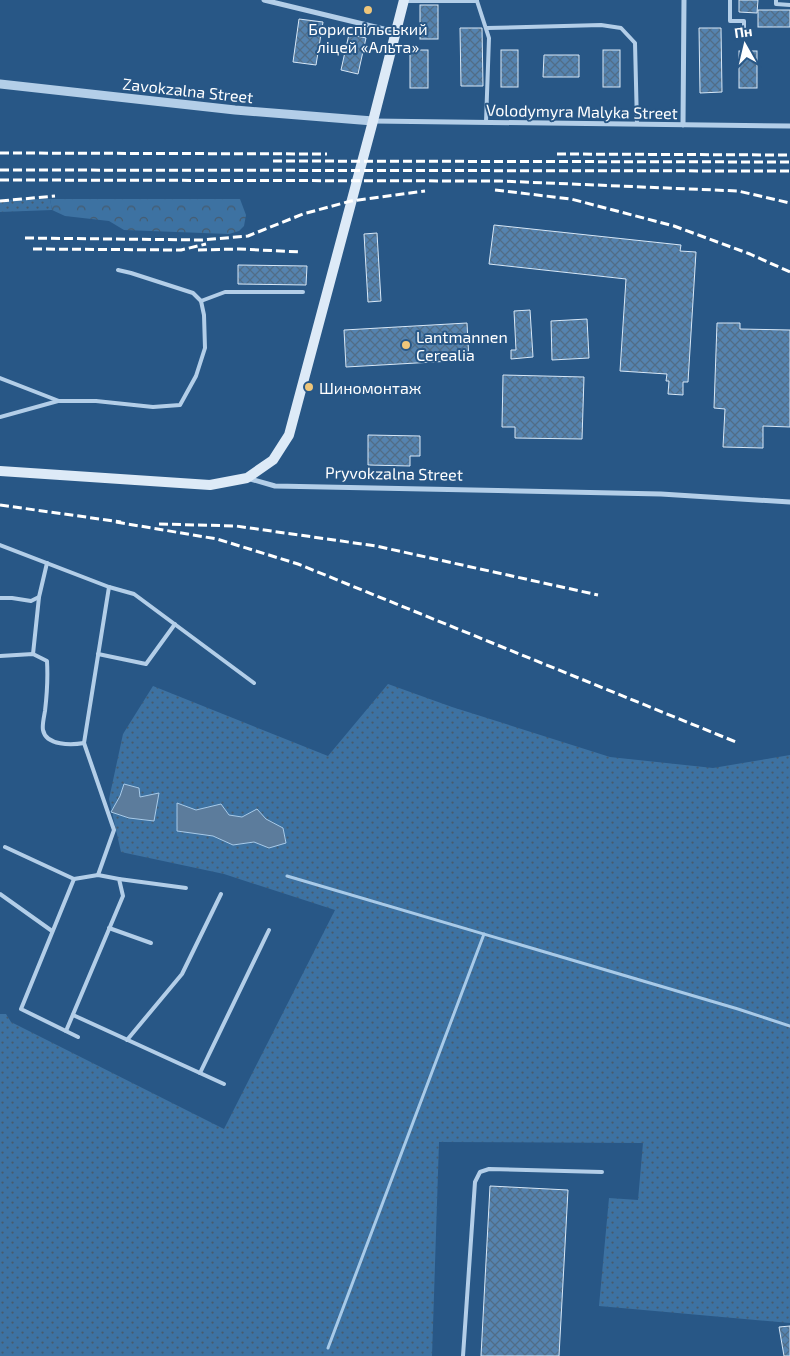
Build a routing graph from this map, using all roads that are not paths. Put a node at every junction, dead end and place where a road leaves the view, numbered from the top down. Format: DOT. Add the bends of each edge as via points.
graph roads {
  1 [pos="264,0"];
  2 [pos="684,0"];
  3 [pos="730,0"];
  4 [pos="776,0"];
  5 [pos="403,1"];
  6 [pos="477,1"];
  7 [pos="790,5"];
  8 [pos="487,28"];
  9 [pos="396,32"];
  10 [pos="744,35"];
  11 [pos="0,84"];
  12 [pos="373,120"];
  13 [pos="486,122"];
  14 [pos="636,124"];
  15 [pos="683,125"];
  16 [pos="790,126"];
  17 [pos="118,270"];
  18 [pos="303,292"];
  19 [pos="201,302"];
  20 [pos="0,378"];
  21 [pos="59,401"];
  22 [pos="0,417"];
  23 [pos="0,471"];
  24 [pos="247,478"];
  25 [pos="790,502"];
  26 [pos="0,545"];
  27 [pos="47,563"];
  28 [pos="109,587"];
  29 [pos="39,596"];
  30 [pos="0,598"];
  31 [pos="175,624"];
  32 [pos="33,654"];
  33 [pos="98,654"];
  34 [pos="0,656"];
  35 [pos="254,683"];
  36 [pos="84,743"];
  37 [pos="5,846"];
  38 [pos="98,875"];
  39 [pos="74,879"];
  40 [pos="119,879"];
  41 [pos="186,888"];
  42 [pos="0,894"];
  43 [pos="221,894"];
  44 [pos="109,928"];
  45 [pos="269,930"];
  46 [pos="52,931"];
  47 [pos="151,944"];
  48 [pos="73,1015"];
  49 [pos="66,1031"];
  50 [pos="78,1037"];
  51 [pos="127,1040"];
  52 [pos="200,1073"];
  53 [pos="224,1084"];
  54 [pos="602,1172"];
  55 [pos="464,1356"];
  1 -- 9 [label="street"];
  2 -- 15 [label="street"];
  3 -- 10 [label="lane" via="730,21 744,22"];
  4 -- 7 [label="lane" via="776,4"];
  5 -- 6 [label="lane"];
  5 -- 9 [label="main road"];
  6 -- 8 [label="lane"];
  8 -- 13 [label="lane"];
  8 -- 14 [label="lane" via="601,25 621,28 635,43"];
  9 -- 12 [label="main road"];
  11 -- 12 [label="street, Zavokzalna Street" via="234,110"];
  12 -- 13 [label="street, Volodymyra Malyka Street"];
  12 -- 24 [label="main road" via="289,435 273,460"];
  13 -- 14 [label="street, Volodymyra Malyka Street"];
  14 -- 15 [label="street, Volodymyra Malyka Street"];
  15 -- 16 [label="street, Volodymyra Malyka Street"];
  17 -- 19 [label="lane" via="192,294"];
  18 -- 19 [label="lane" via="225,292"];
  19 -- 21 [label="lane" via="205,348 196,376 180,405 154,407"];
  20 -- 21 [label="lane"];
  21 -- 22 [label="lane"];
  23 -- 24 [label="main road, Pryvokzalna Street" via="210,485"];
  24 -- 25 [label="street, Pryvokzalna Street" via="275,486 661,494"];
  26 -- 27 [label="lane"];
  27 -- 28 [label="lane"];
  27 -- 29 [label="lane"];
  28 -- 31 [label="lane" via="134,594"];
  28 -- 33 [label="lane"];
  29 -- 30 [label="lane" via="31,600"];
  29 -- 32 [label="lane"];
  31 -- 33 [label="lane" via="146,664"];
  31 -- 35 [label="lane"];
  32 -- 34 [label="lane"];
  32 -- 36 [label="lane" via="47,661 43,731 48,739 62,744"];
  33 -- 36 [label="lane"];
  36 -- 38 [label="lane" via="114,830"];
  37 -- 39 [label="lane"];
  38 -- 39 [label="lane"];
  38 -- 40 [label="lane"];
  39 -- 46 [label="lane"];
  40 -- 41 [label="lane"];
  40 -- 44 [label="lane" via="122,896"];
  42 -- 46 [label="lane"];
  43 -- 51 [label="lane" via="182,974"];
  44 -- 47 [label="lane"];
  44 -- 48 [label="lane"];
  45 -- 52 [label="lane"];
  46 -- 49 [label="lane" via="20,1009"];
  48 -- 49 [label="lane"];
  48 -- 51 [label="lane"];
  49 -- 50 [label="lane"];
  51 -- 52 [label="lane"];
  52 -- 53 [label="lane"];
  54 -- 55 [label="lane" via="489,1169 480,1172 475,1182"];
}
